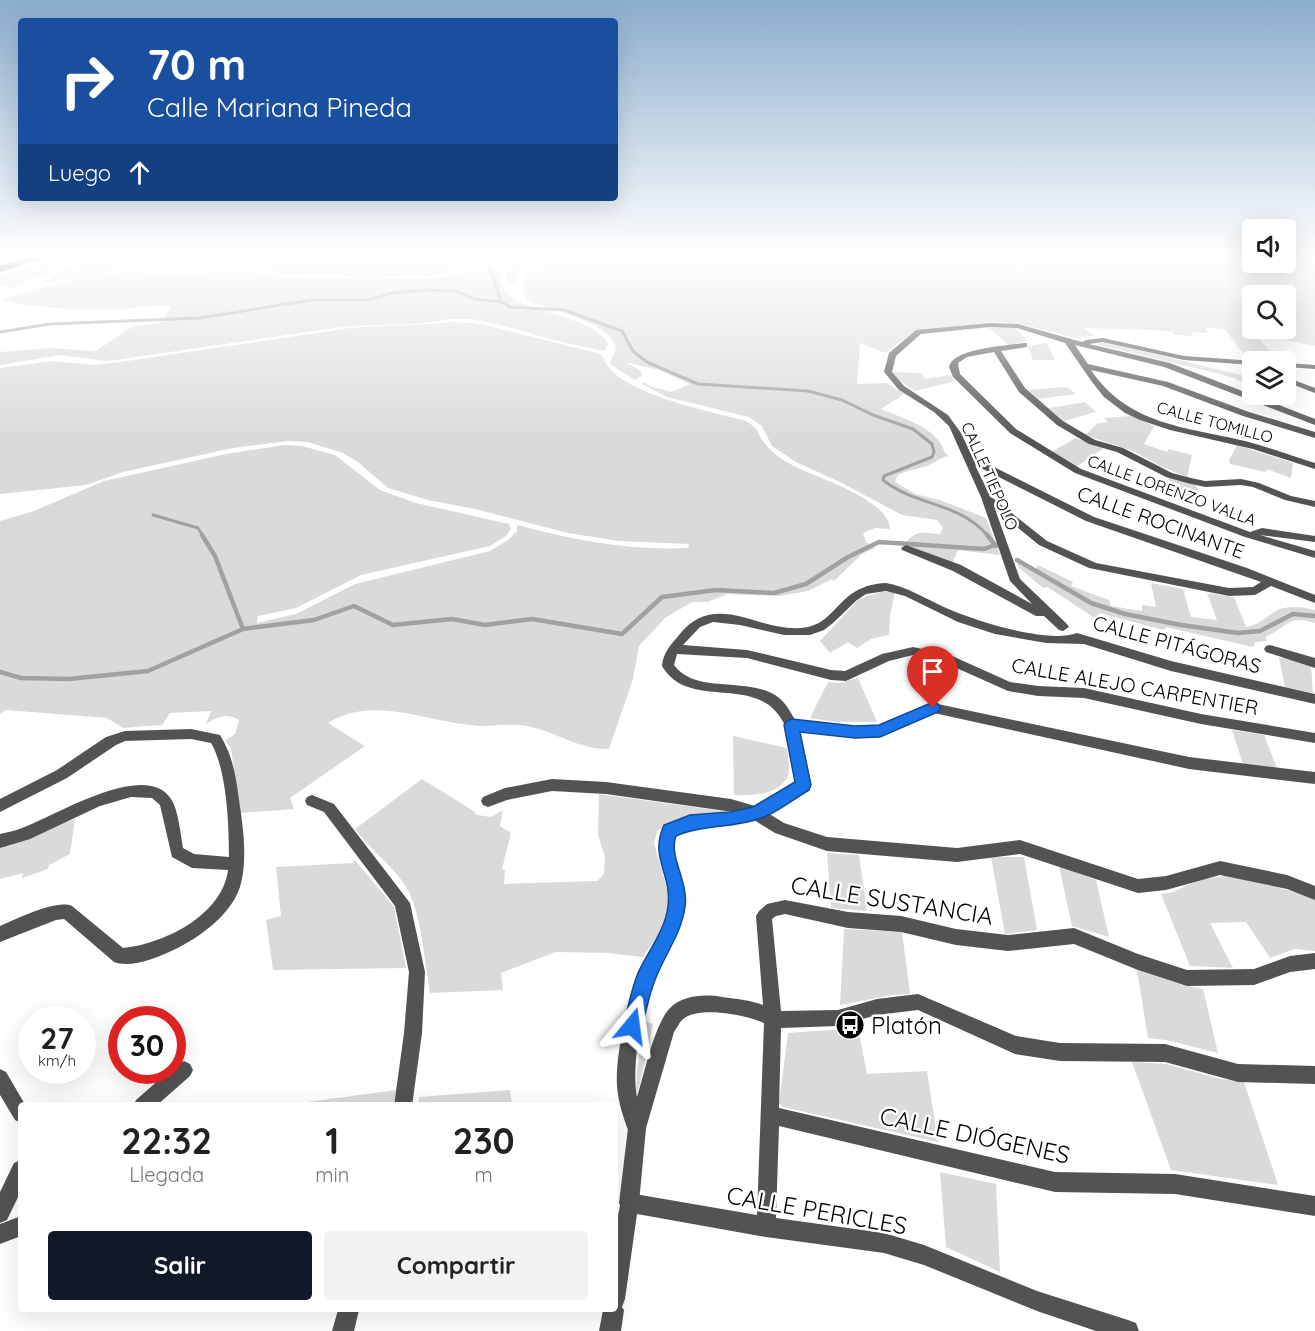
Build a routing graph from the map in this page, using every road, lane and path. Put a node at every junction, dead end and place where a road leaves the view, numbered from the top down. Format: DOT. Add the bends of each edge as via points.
graph roads {
  1 [pos="1068,341"];
  2 [pos="1079,344"];
  3 [pos="1024,345"];
  4 [pos="996,350"];
  5 [pos="1242,362"];
  6 [pos="1083,366"];
  7 [pos="1296,366"];
  8 [pos="1315,367"];
  9 [pos="1296,383"];
  10 [pos="1315,392"];
  11 [pos="1315,422"];
  12 [pos="1315,435"];
  13 [pos="966,457"];
  14 [pos="1315,466"];
  15 [pos="986,497"];
  16 [pos="1315,504"];
  17 [pos="1249,535"];
  18 [pos="1315,540"];
  19 [pos="906,548"];
  20 [pos="1315,555"];
  21 [pos="1269,582"];
  22 [pos="1315,598"];
  23 [pos="1063,627"];
  24 [pos="1082,640"];
  25 [pos="673,649"];
  26 [pos="1270,649"];
  27 [pos="1315,663"];
  28 [pos="1315,699"];
  29 [pos="792,725"];
  30 [pos="1315,738"];
  31 [pos="1315,778"];
  32 [pos="312,801"];
  33 [pos="488,801"];
  34 [pos="0,806"];
  35 [pos="756,813"];
  36 [pos="0,841"];
  37 [pos="235,864"];
  38 [pos="1315,893"];
  39 [pos="0,934"];
  40 [pos="1315,961"];
  41 [pos="773,1018"];
  42 [pos="1315,1075"];
  43 [pos="0,1078"];
  44 [pos="168,1084"];
  45 [pos="147,1102"];
  46 [pos="404,1102"];
  47 [pos="18,1109"];
  48 [pos="768,1115"];
  49 [pos="637,1128"];
  50 [pos="18,1176"];
  51 [pos="629,1203"];
  52 [pos="1315,1206"];
  53 [pos="0,1213"];
  54 [pos="18,1227"];
  55 [pos="766,1227"];
  56 [pos="0,1234"];
  57 [pos="618,1278"];
  58 [pos="349,1312"];
  59 [pos="614,1312"];
  60 [pos="343,1331"];
  61 [pos="610,1331"];
  62 [pos="1128,1331"];
  1 -- 2 [label="street, CALLE TIEPOLO"];
  1 -- 6 [label="street, CALLE TOMILLO"];
  1 -- 13 [label="street, CALLE TIEPOLO" via="1018,326 990,325 919,332 892,355 887,366 892,381 943,415 953,427"];
  2 -- 5 [label="street" via="1103,340 1185,358"];
  2 -- 11 [label="street, CALLE TIEPOLO" via="1167,365"];
  3 -- 4 [label="street, CALLE LORENZO VALLA"];
  4 -- 16 [label="street" via="1022,390 1060,423 1092,442 1190,481 1241,482"];
  4 -- 17 [label="street, CALLE LORENZO VALLA" via="958,358 954,371 1023,438 1093,478"];
  6 -- 12 [label="street" via="1164,384"];
  6 -- 14 [label="street, CALLE TOMILLO" via="1115,402 1139,416"];
  7 -- 8 [label="street"];
  9 -- 10 [label="street"];
  13 -- 15 [label="street, CALLE TIEPOLO"];
  13 -- 21 [label="street, CALLE ROCINANTE" via="1090,519"];
  15 -- 21 [label="street" via="1043,543 1093,566 1229,592 1255,591"];
  15 -- 23 [label="street, CALLE TIEPOLO" via="1015,581"];
  17 -- 18 [label="street" via="1262,531"];
  17 -- 20 [label="street, CALLE LORENZO VALLA"];
  19 -- 23 [label="street, CALLE PITÁGORAS" via="1013,596"];
  21 -- 22 [label="street, CALLE ROCINANTE"];
  23 -- 24 [label="street, CALLE PITÁGORAS"];
  24 -- 25 [label="street" via="1048,641 1012,634 947,613 898,589 875,586 856,594 824,625 810,631 786,631 726,619 703,620"];
  24 -- 28 [label="street, CALLE PITÁGORAS" via="1171,666"];
  25 -- 29 [label="street" via="668,666 678,679 708,687 756,690 776,702"];
  25 -- 30 [label="street, CALLE ALEJO CARPENTIER" via="747,654 846,676 886,657 913,651 946,658 1008,686 1084,693 1201,719"];
  26 -- 27 [label="street"];
  29 -- 31 [label="street" via="880,731 933,708 1189,763"];
  29 -- 35 [label="street" via="803,785"];
  32 -- 46 [label="street" via="329,808 402,903 417,972"];
  33 -- 35 [label="street" via="530,788 584,787 731,805"];
  34 -- 37 [label="street" via="125,736 191,734 215,739 225,752 234,812"];
  35 -- 38 [label="street" via="780,828 827,844 957,855 1020,847 1138,886 1166,883 1220,868 1287,882"];
  35 -- 49 [label="street" via="690,822 669,831 666,854 676,883 677,906 672,928 646,977 632,1026 626,1086"];
  36 -- 37 [label="street" via="26,834 97,801 130,791 155,792 166,802 177,852 192,861"];
  37 -- 39 [label="street" via="232,887 193,932 172,944 136,955 120,956 67,911"];
  40 -- 41 [label="street, CALLE SUSTANCIA" via="1290,963 1254,977 1187,978 1074,936 1008,943 785,907 772,909 764,916"];
  41 -- 42 [label="street" via="838,1018 877,1007 918,1002 1015,1045 1060,1052 1165,1053 1238,1073"];
  41 -- 48 [label="street, CALLE SUSTANCIA"];
  41 -- 49 [label="street" via="752,1009 715,1004 692,1005 676,1014 667,1028"];
  43 -- 47 [label="street"];
  44 -- 45 [label="street"];
  48 -- 52 [label="street, CALLE DIÓGENES" via="1054,1182 1175,1184"];
  48 -- 55 [label="street, CALLE SUSTANCIA"];
  49 -- 51 [label="street"];
  50 -- 53 [label="street"];
  51 -- 55 [label="street, CALLE PERICLES"];
  51 -- 57 [label="street"];
  54 -- 56 [label="street"];
  55 -- 62 [label="street, CALLE PERICLES" via="884,1243"];
  58 -- 60 [label="street"];
  59 -- 61 [label="street"];
}
